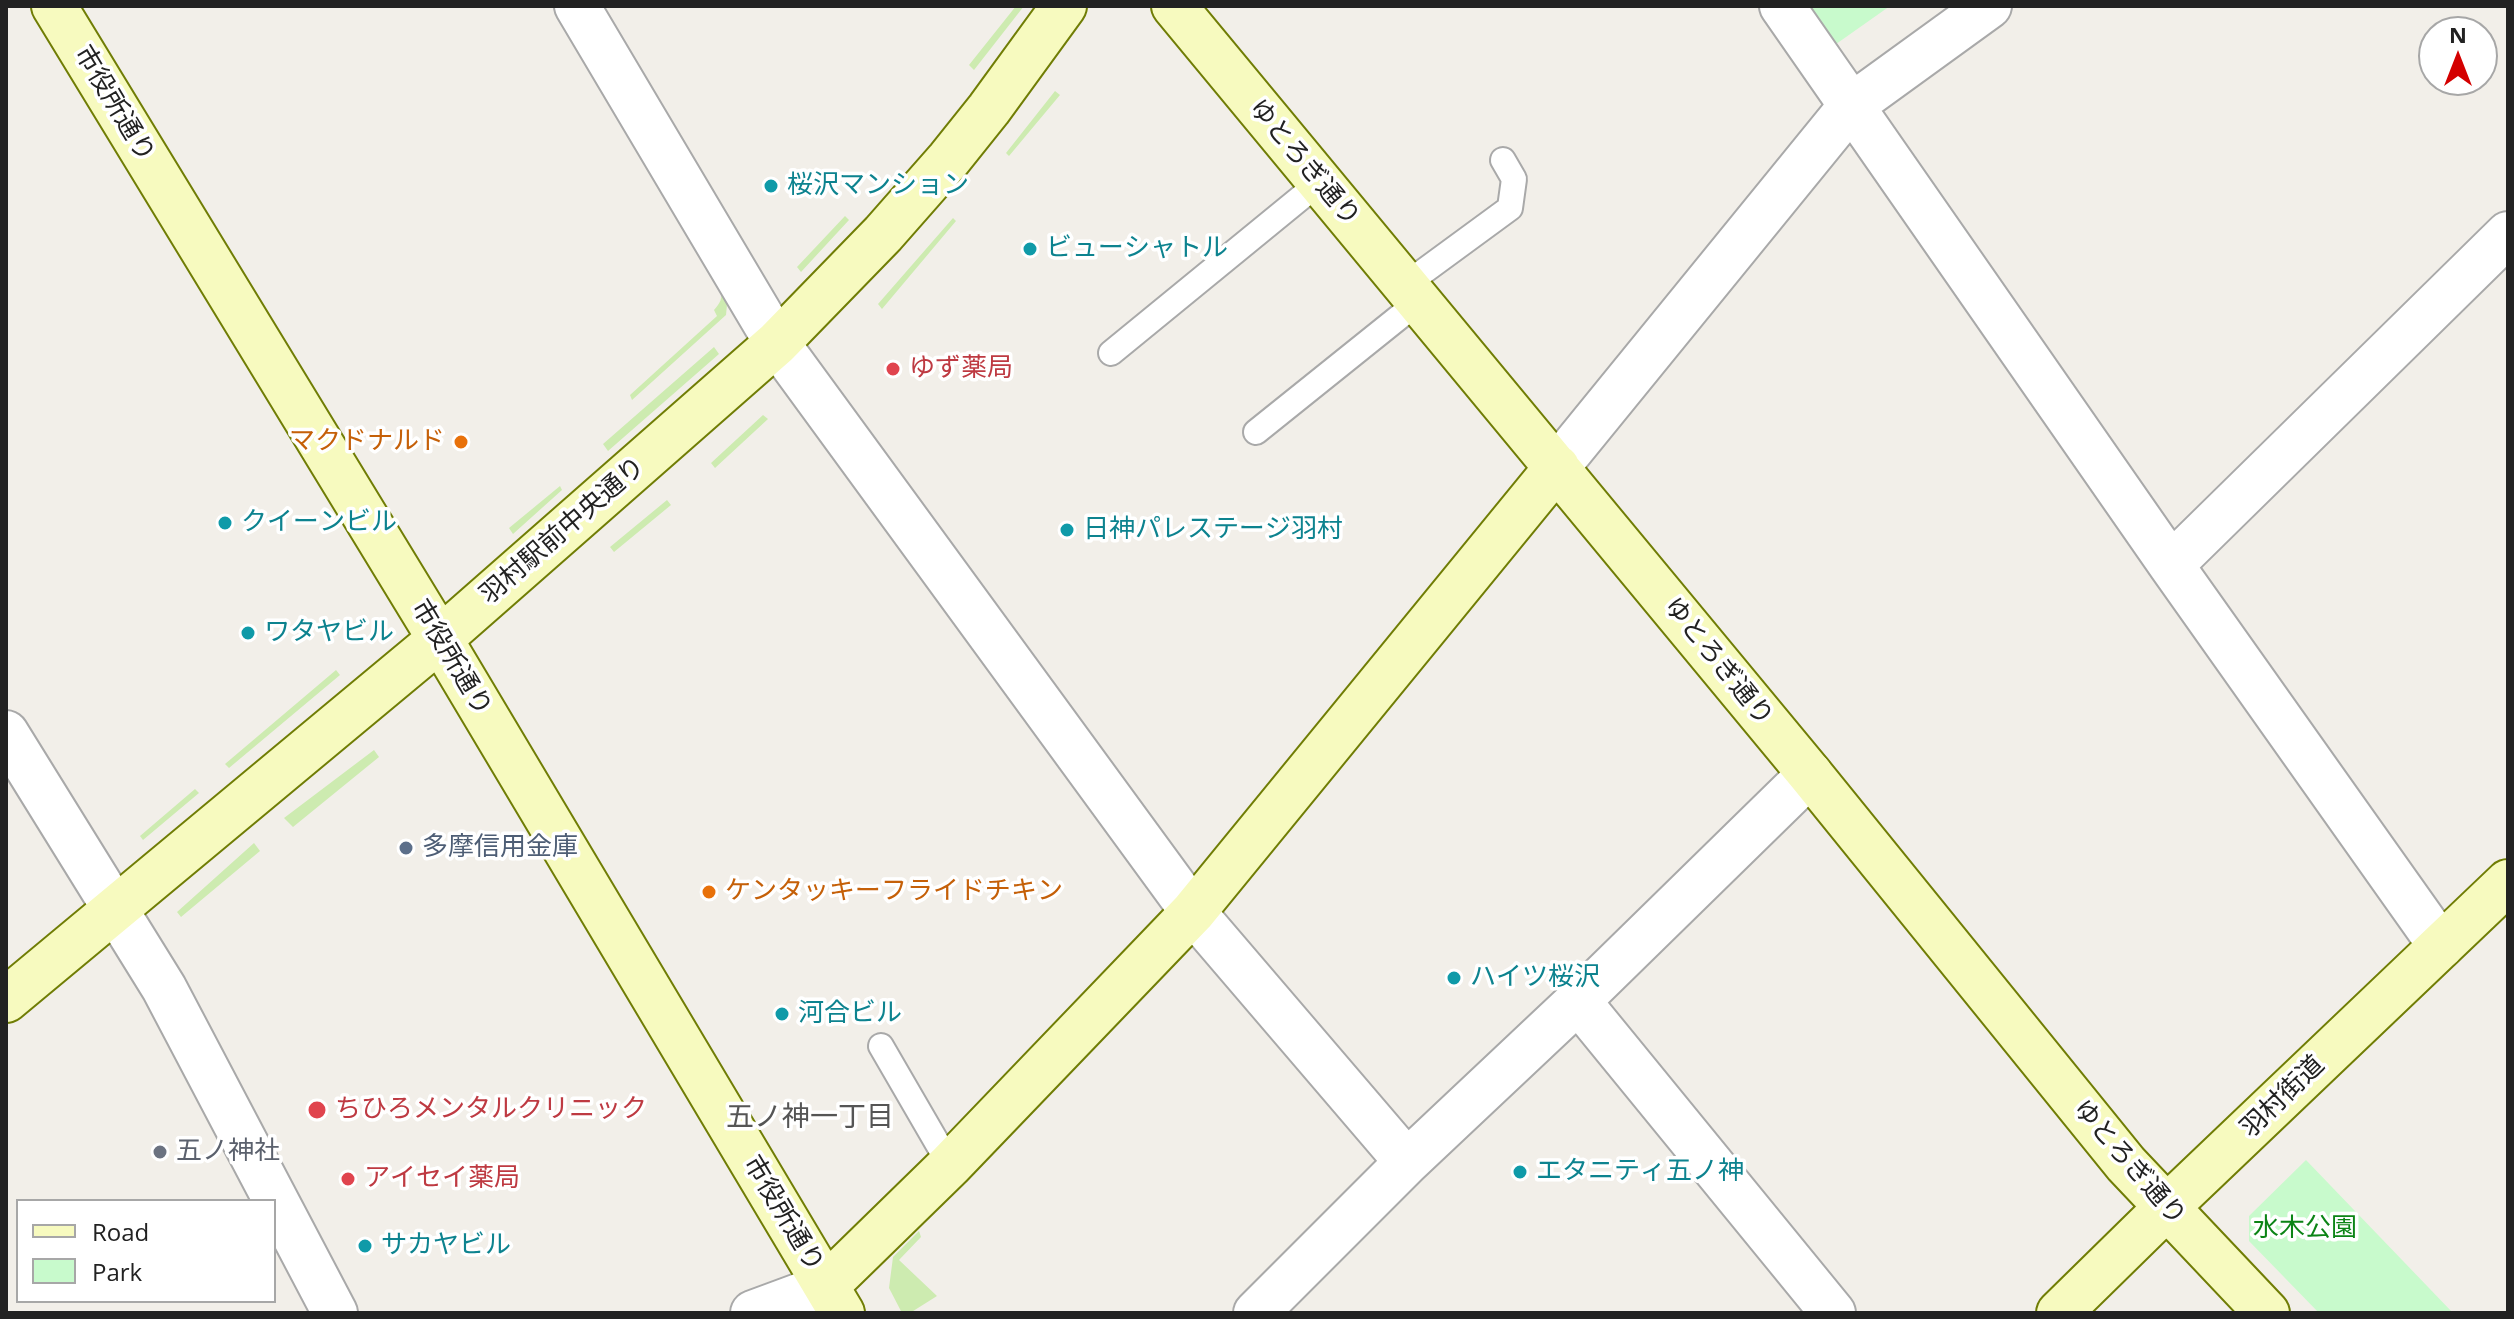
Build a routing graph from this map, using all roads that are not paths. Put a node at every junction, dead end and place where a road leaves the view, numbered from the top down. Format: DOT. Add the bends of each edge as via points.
graph roads {
  1 [pos="54,6"];
  2 [pos="577,6"];
  3 [pos="1064,6"];
  4 [pos="1174,6"];
  5 [pos="1782,6"];
  6 [pos="1989,6"];
  7 [pos="1851,106"];
  8 [pos="1503,160"];
  9 [pos="1320,182"];
  10 [pos="2508,234"];
  11 [pos="1412,294"];
  12 [pos="777,343"];
  13 [pos="1111,353"];
  14 [pos="1256,432"];
  15 [pos="1557,467"];
  16 [pos="2171,565"];
  17 [pos="440,639"];
  18 [pos="6,733"];
  19 [pos="1810,774"];
  20 [pos="2508,882"];
  21 [pos="114,910"];
  22 [pos="1193,912"];
  23 [pos="2441,946"];
  24 [pos="6,1000"];
  25 [pos="1578,1001"];
  26 [pos="881,1046"];
  27 [pos="1407,1162"];
  28 [pos="950,1165"];
  29 [pos="275,1199"];
  30 [pos="276,1201"];
  31 [pos="2166,1208"];
  32 [pos="834,1300"];
  33 [pos="1262,1311"];
  34 [pos="335,1313"];
  35 [pos="753,1313"];
  36 [pos="1833,1313"];
  37 [pos="2059,1313"];
  38 [pos="2267,1313"];
  1 -- 17 [label="street, 市役所通り"];
  2 -- 12 [label="street"];
  3 -- 12 [label="street, 羽村駅前中央通り" via="949,159"];
  4 -- 9 [label="street, ゆとろぎ通り"];
  5 -- 7 [label="street"];
  6 -- 7 [label="street"];
  7 -- 15 [label="street"];
  7 -- 16 [label="street"];
  8 -- 11 [label="lane" via="1514,179 1510,208"];
  9 -- 11 [label="street, ゆとろぎ通り"];
  9 -- 13 [label="lane"];
  10 -- 16 [label="street"];
  11 -- 14 [label="lane"];
  11 -- 15 [label="street, ゆとろぎ通り"];
  12 -- 17 [label="street, 羽村駅前中央通り"];
  12 -- 22 [label="street"];
  15 -- 19 [label="street, ゆとろぎ通り"];
  15 -- 22 [label="street"];
  16 -- 23 [label="street"];
  17 -- 21 [label="street, 羽村駅前中央通り"];
  17 -- 32 [label="street, 市役所通り"];
  18 -- 21 [label="street"];
  19 -- 25 [label="street"];
  19 -- 31 [label="street, ゆとろぎ通り"];
  20 -- 23 [label="street, 羽村街道"];
  21 -- 24 [label="street, 羽村駅前中央通り"];
  21 -- 29 [label="street" via="164,988"];
  22 -- 27 [label="street"];
  22 -- 28 [label="street"];
  23 -- 31 [label="street, 羽村街道"];
  25 -- 27 [label="street"];
  25 -- 36 [label="street"];
  26 -- 28 [label="lane"];
  27 -- 33 [label="street"];
  28 -- 32 [label="street"];
  30 -- 34 [label="street"];
  31 -- 37 [label="street, 羽村街道"];
  31 -- 38 [label="street, ゆとろぎ通り"];
  32 -- 35 [label="street"];
}
